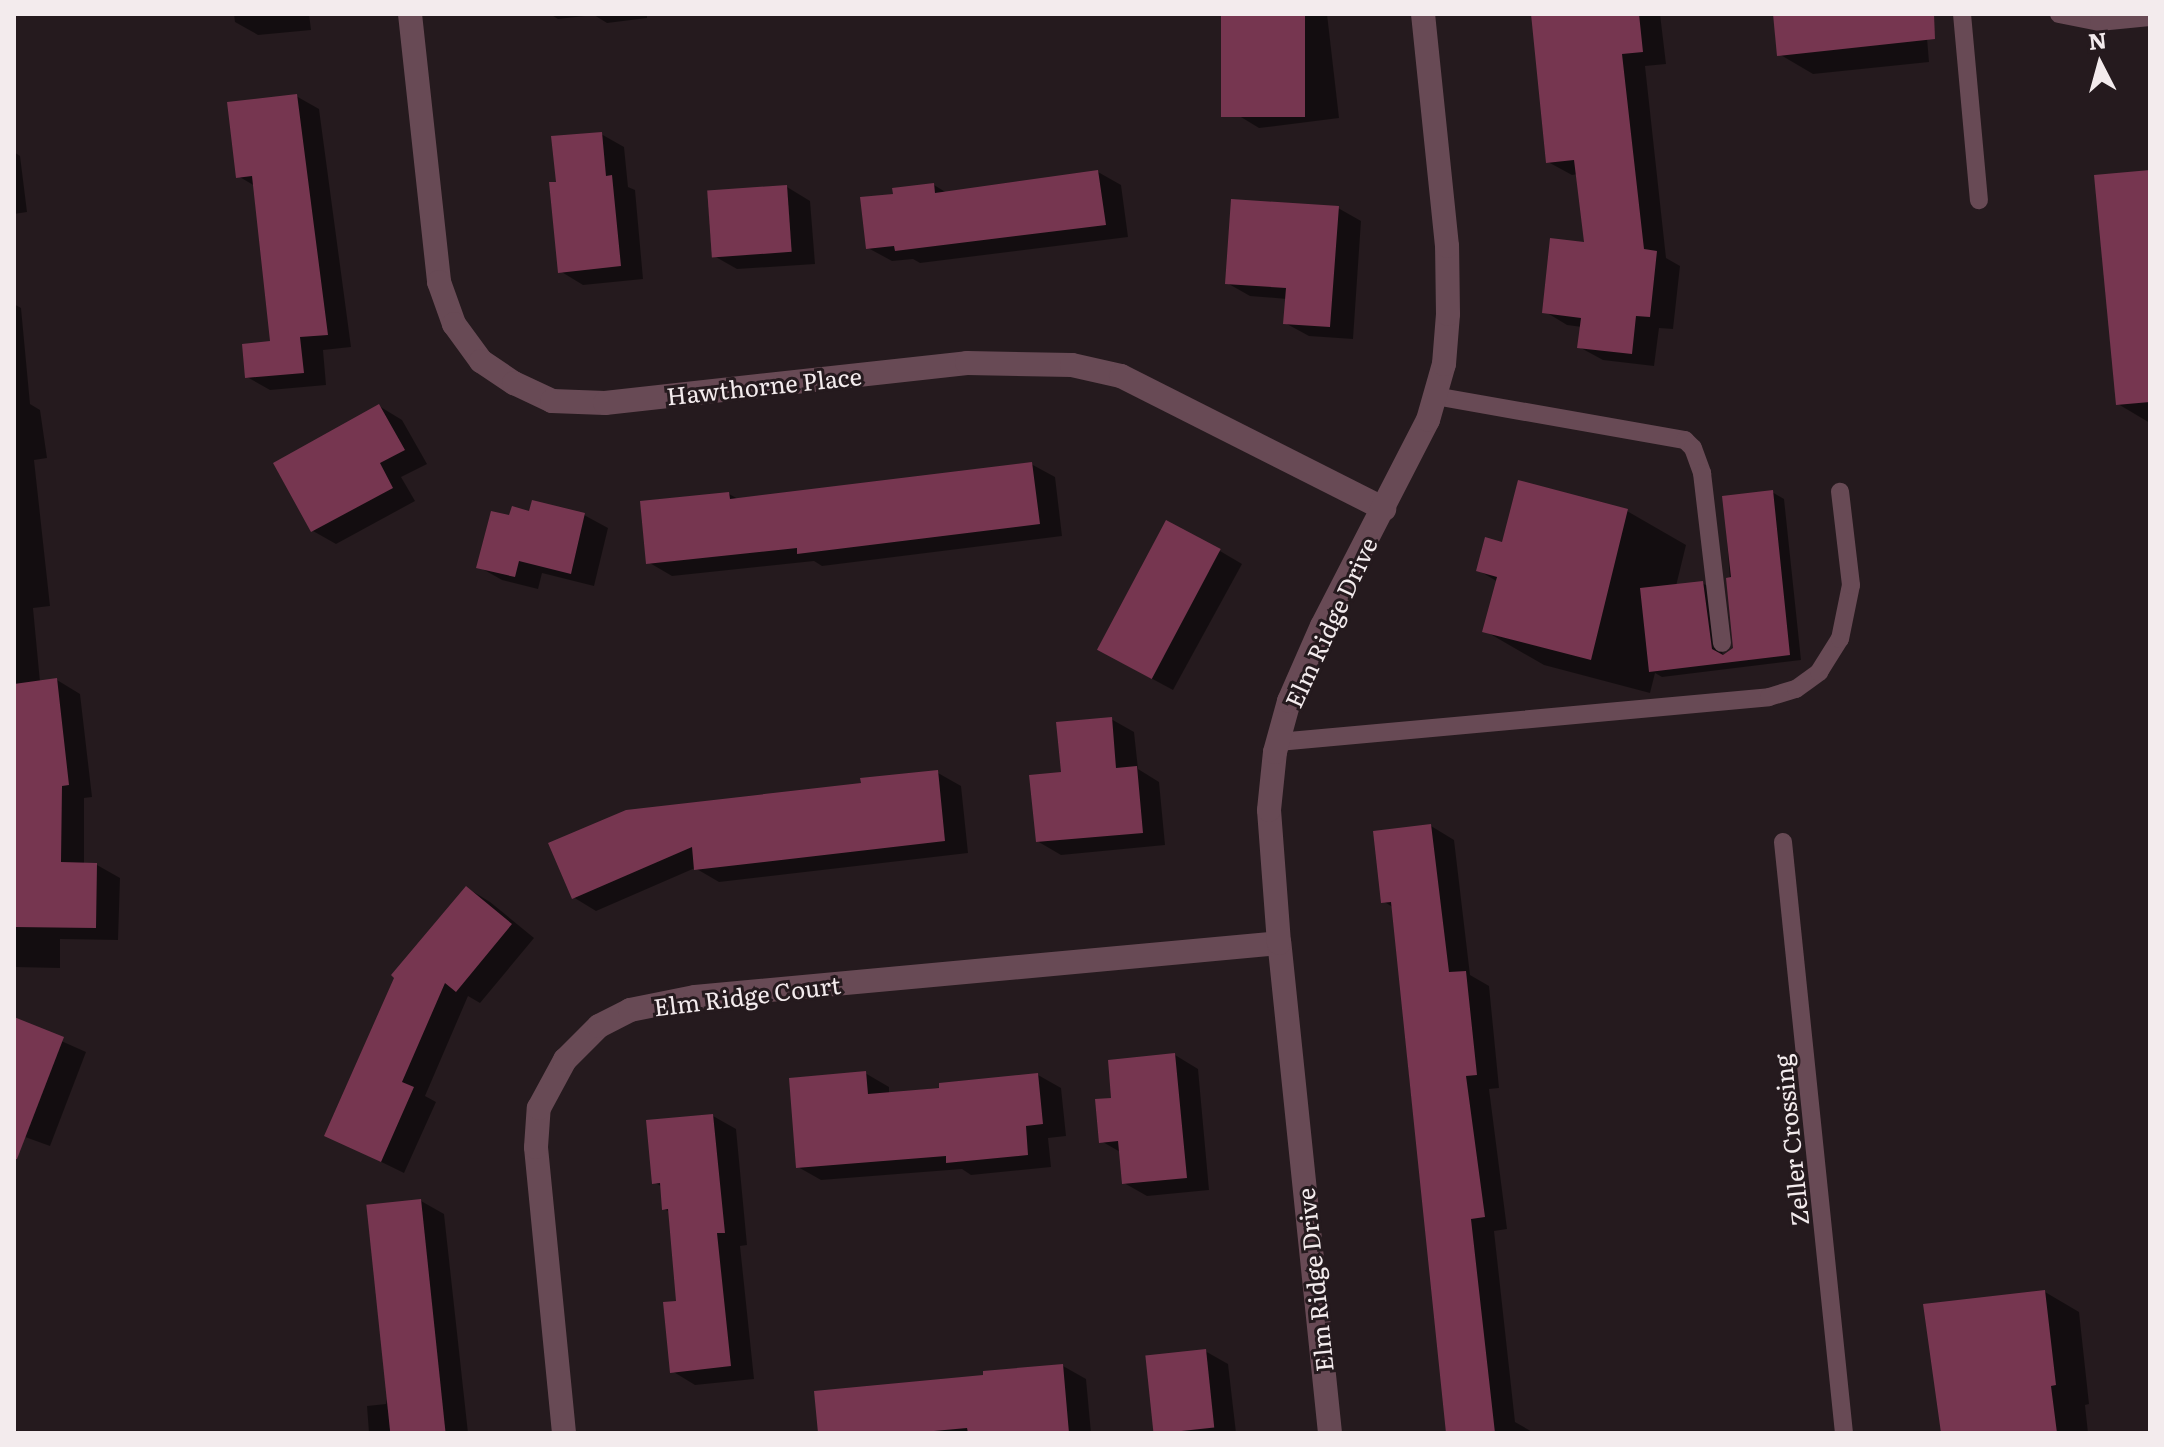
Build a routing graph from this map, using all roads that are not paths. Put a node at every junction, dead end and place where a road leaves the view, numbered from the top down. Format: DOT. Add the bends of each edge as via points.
graph roads {
  1 [pos="410,14"];
  2 [pos="1423,14"];
  3 [pos="1962,14"];
  4 [pos="2059,14"];
  5 [pos="2150,17"];
  6 [pos="1979,200"];
  7 [pos="1435,396"];
  8 [pos="1840,492"];
  9 [pos="1384,509"];
  10 [pos="1722,643"];
  11 [pos="1278,742"];
  12 [pos="1783,842"];
  13 [pos="1279,943"];
  14 [pos="564,1433"];
  15 [pos="1330,1433"];
  16 [pos="1844,1433"];
  1 -- 9 [label="street, Hawthorne Place" via="439,282 463,337 481,361 514,383 552,401 605,403 967,363 1072,365 1121,376"];
  2 -- 7 [label="street, Elm Ridge Drive" via="1447,246 1444,364"];
  3 -- 6 [label="lane"];
  4 -- 5 [label="lane" via="2099,22"];
  7 -- 9 [label="street, Elm Ridge Drive"];
  7 -- 10 [label="lane" via="1685,440 1702,473"];
  8 -- 11 [label="lane" via="1851,585 1840,639 1819,672 1796,689 1753,698"];
  9 -- 11 [label="street, Elm Ridge Drive" via="1322,626 1289,701"];
  11 -- 13 [label="street, Elm Ridge Drive" via="1269,810"];
  12 -- 16 [label="lane, Zeller Crossing"];
  13 -- 14 [label="street, Elm Ridge Court" via="695,997 630,1010 599,1026 565,1060 539,1108 536,1147"];
  13 -- 15 [label="street, Elm Ridge Drive"];
}
